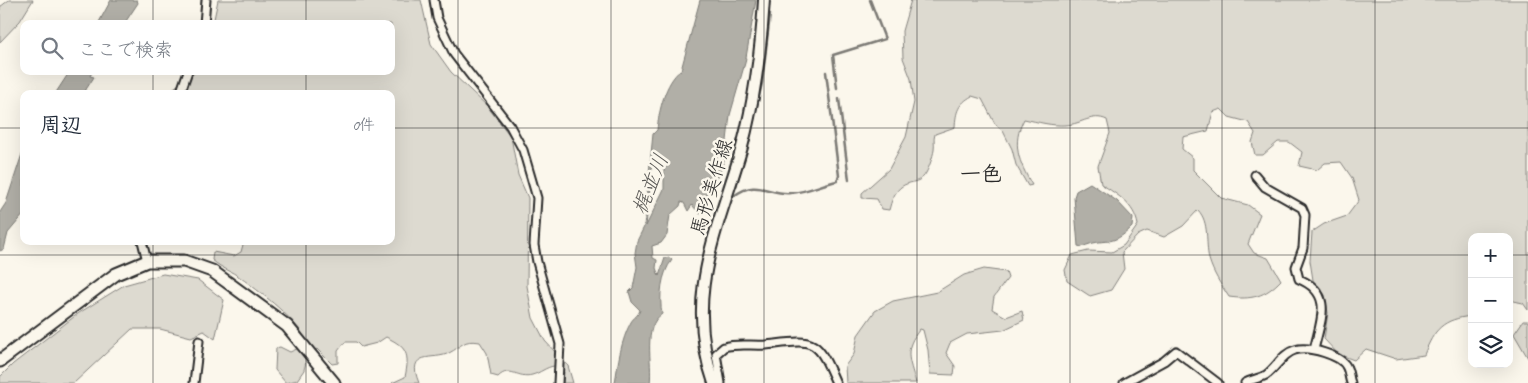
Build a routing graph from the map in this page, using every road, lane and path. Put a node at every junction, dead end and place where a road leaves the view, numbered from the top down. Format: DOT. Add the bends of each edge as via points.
graph roads {
  1 [pos="434,0"];
  2 [pos="764,0"];
  3 [pos="205,1"];
  4 [pos="204,20"];
  5 [pos="187,75"];
  6 [pos="181,90"];
  7 [pos="1255,175"];
  8 [pos="143,245"];
  9 [pos="147,261"];
  10 [pos="199,341"];
  11 [pos="1314,350"];
  12 [pos="0,361"];
  13 [pos="194,383"];
  14 [pos="334,383"];
  15 [pos="558,383"];
  16 [pos="714,383"];
  17 [pos="721,383"];
  18 [pos="836,383"];
  19 [pos="1124,383"];
  20 [pos="1218,383"];
  21 [pos="1245,383"];
  22 [pos="1351,383"];
  1 -- 15 [label="street" via="444,36 454,54 510,126 523,150 537,198 534,245 537,262 560,344"];
  2 -- 16 [label="main road, 馬形美作線" via="752,108 710,250 702,290 702,339"];
  3 -- 4 [label="street"];
  5 -- 6 [label="street"];
  7 -- 11 [label="street" via="1265,187 1302,208 1305,215 1303,248 1296,268 1299,280 1316,288 1322,298"];
  8 -- 9 [label="street"];
  9 -- 12 [label="main road" via="102,282"];
  9 -- 14 [label="main road" via="184,261 218,275 287,326"];
  10 -- 13 [label="street"];
  11 -- 21 [label="street" via="1294,350 1267,374"];
  11 -- 22 [label="street" via="1344,364"];
  17 -- 18 [label="street" via="716,354 724,347 793,340 811,344 819,350"];
  19 -- 20 [label="street" via="1176,351"];
}
